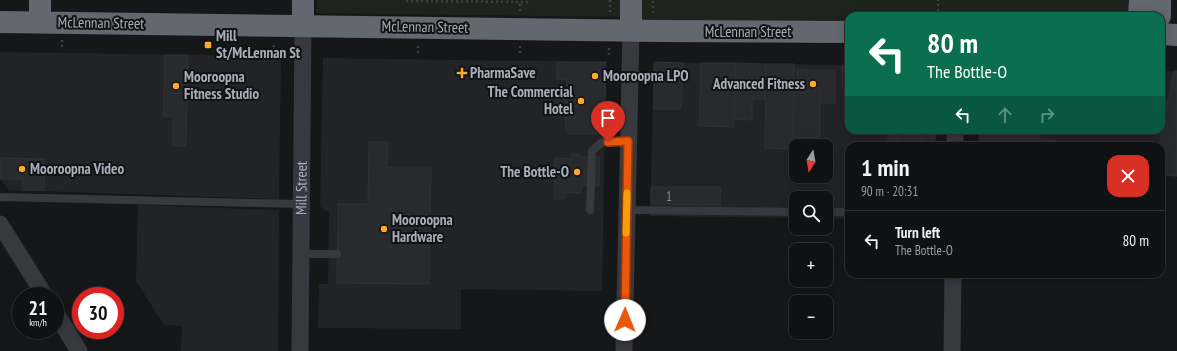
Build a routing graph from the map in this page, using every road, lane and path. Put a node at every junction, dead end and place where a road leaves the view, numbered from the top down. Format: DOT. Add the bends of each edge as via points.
graph roads {
  1 [pos="40,0"];
  2 [pos="303,0"];
  3 [pos="631,0"];
  4 [pos="938,0"];
  5 [pos="1140,0"];
  6 [pos="1160,0"];
  7 [pos="406,1"];
  8 [pos="417,1"];
  9 [pos="499,1"];
  10 [pos="531,2"];
  11 [pos="938,12"];
  12 [pos="1139,12"];
  13 [pos="1160,12"];
  14 [pos="0,22"];
  15 [pos="40,22"];
  16 [pos="303,26"];
  17 [pos="631,30"];
  18 [pos="845,32"];
  19 [pos="1165,34"];
  20 [pos="1177,35"];
  21 [pos="628,141"];
  22 [pos="0,197"];
  23 [pos="301,204"];
  24 [pos="590,210"];
  25 [pos="627,210"];
  26 [pos="789,212"];
  27 [pos="833,212"];
  28 [pos="845,212"];
  29 [pos="0,224"];
  30 [pos="301,254"];
  31 [pos="337,254"];
  32 [pos="953,278"];
  33 [pos="39,287"];
  34 [pos="64,327"];
  35 [pos="79,351"];
  36 [pos="300,351"];
  37 [pos="624,351"];
  38 [pos="952,351"];
  1 -- 15 [label="highway"];
  2 -- 16 [label="highway"];
  3 -- 17 [label="highway"];
  4 -- 11 [label="path"];
  5 -- 12 [label="highway"];
  6 -- 13 [label="highway"];
  7 -- 8 [label="path"];
  8 -- 9 [label="path"];
  9 -- 10 [label="path"];
  14 -- 15 [label="highway, McLennan Street"];
  15 -- 16 [label="highway, McLennan Street"];
  16 -- 17 [label="highway, McLennan Street"];
  16 -- 23 [label="street, Mill Street"];
  17 -- 18 [label="highway, McLennan Street"];
  17 -- 21 [label="street"];
  19 -- 20 [label="highway"];
  21 -- 24 [label="lane" via="602,142 592,151"];
  21 -- 25 [label="street"];
  22 -- 23 [label="lane"];
  23 -- 30 [label="street, Mill Street"];
  25 -- 26 [label="lane"];
  25 -- 37 [label="street"];
  27 -- 28 [label="lane"];
  29 -- 33 [label="street"];
  30 -- 31 [label="lane"];
  30 -- 36 [label="street, Mill Street"];
  32 -- 38 [label="street"];
  34 -- 35 [label="street"];
}
